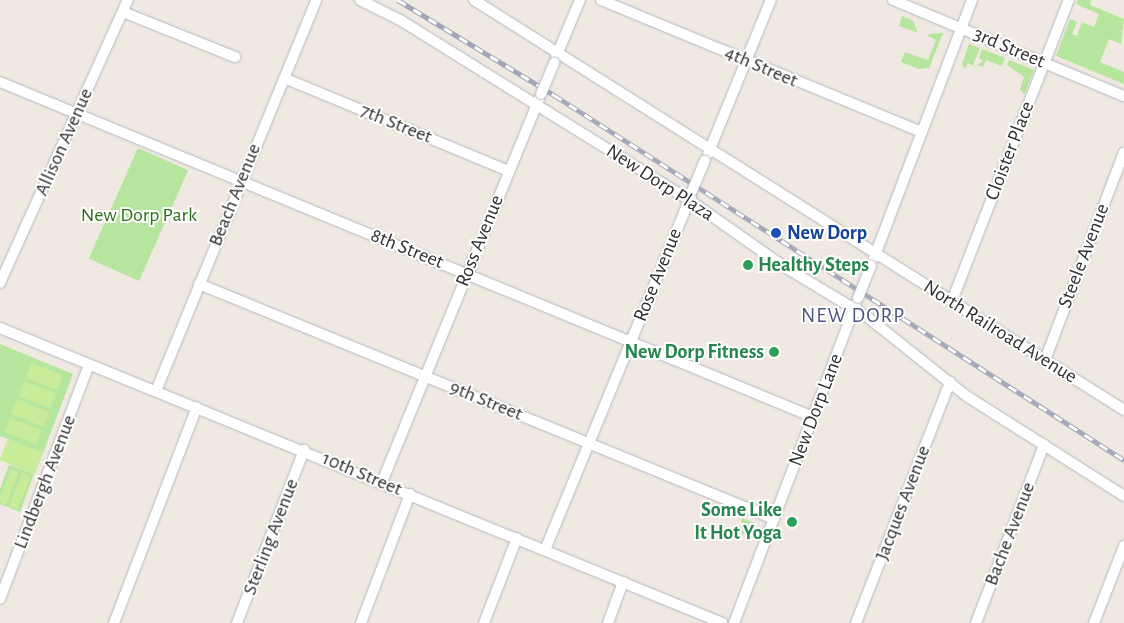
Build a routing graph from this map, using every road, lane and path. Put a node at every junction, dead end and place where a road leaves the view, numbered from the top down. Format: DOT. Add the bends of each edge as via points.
graph roads {
  1 [pos="128,0"];
  2 [pos="316,0"];
  3 [pos="360,0"];
  4 [pos="474,0"];
  5 [pos="580,0"];
  6 [pos="601,0"];
  7 [pos="771,0"];
  8 [pos="893,0"];
  9 [pos="972,0"];
  10 [pos="1069,0"];
  11 [pos="123,12"];
  12 [pos="962,28"];
  13 [pos="558,52"];
  14 [pos="235,57"];
  15 [pos="746,60"];
  16 [pos="1044,63"];
  17 [pos="284,78"];
  18 [pos="0,82"];
  19 [pos="1124,96"];
  20 [pos="537,104"];
  21 [pos="77,113"];
  22 [pos="922,132"];
  23 [pos="710,148"];
  24 [pos="1124,152"];
  25 [pos="509,170"];
  26 [pos="241,181"];
  27 [pos="691,196"];
  28 [pos="875,254"];
  29 [pos="467,274"];
  30 [pos="0,284"];
  31 [pos="199,284"];
  32 [pos="952,301"];
  33 [pos="854,309"];
  34 [pos="0,328"];
  35 [pos="631,341"];
  36 [pos="1045,360"];
  37 [pos="89,365"];
  38 [pos="425,376"];
  39 [pos="950,382"];
  40 [pos="156,391"];
  41 [pos="197,407"];
  42 [pos="1124,410"];
  43 [pos="813,417"];
  44 [pos="589,443"];
  45 [pos="1044,446"];
  46 [pos="304,450"];
  47 [pos="382,482"];
  48 [pos="410,494"];
  49 [pos="1124,496"];
  50 [pos="774,519"];
  51 [pos="517,538"];
  52 [pos="1124,546"];
  53 [pos="545,550"];
  54 [pos="624,582"];
  55 [pos="0,599"];
  56 [pos="114,623"];
  57 [pos="238,623"];
  58 [pos="361,623"];
  59 [pos="484,623"];
  60 [pos="608,623"];
  61 [pos="722,623"];
  62 [pos="734,623"];
  63 [pos="856,623"];
  64 [pos="976,623"];
  65 [pos="1094,623"];
  1 -- 11 [label="street, Allison Avenue"];
  2 -- 17 [label="street, Beach Avenue"];
  3 -- 20 [label="street, New Dorp Plaza" via="400,20"];
  4 -- 13 [label="street"];
  5 -- 13 [label="street, Ross Avenue"];
  6 -- 15 [label="street, 4th Street"];
  7 -- 15 [label="street, Rose Avenue"];
  8 -- 12 [label="street, 3rd Street"];
  9 -- 12 [label="street, New Dorp Lane"];
  10 -- 16 [label="street, Cloister Place"];
  11 -- 14 [label="street"];
  11 -- 21 [label="street, Allison Avenue"];
  12 -- 16 [label="street, 3rd Street"];
  12 -- 22 [label="street, New Dorp Lane"];
  13 -- 20 [label="street, Ross Avenue, bridge"];
  13 -- 23 [label="street"];
  15 -- 22 [label="street, 4th Street"];
  15 -- 23 [label="street, Rose Avenue"];
  16 -- 19 [label="street, 3rd Street"];
  16 -- 32 [label="street, Cloister Place"];
  17 -- 25 [label="street, 7th Street"];
  17 -- 26 [label="street, Beach Avenue"];
  18 -- 21 [label="street, 8th Street"];
  20 -- 25 [label="street, Ross Avenue"];
  20 -- 27 [label="street, New Dorp Plaza"];
  21 -- 26 [label="street, 8th Street"];
  21 -- 30 [label="street, Allison Avenue"];
  22 -- 28 [label="street, New Dorp Lane"];
  23 -- 27 [label="street, Rose Avenue, bridge"];
  23 -- 28 [label="street"];
  24 -- 36 [label="street, Steele Avenue"];
  25 -- 29 [label="street, Ross Avenue"];
  26 -- 29 [label="street, 8th Street"];
  26 -- 31 [label="street, Beach Avenue"];
  27 -- 33 [label="street, New Dorp Plaza" via="780,264"];
  27 -- 35 [label="street, Rose Avenue"];
  28 -- 32 [label="street, North Railroad Avenue"];
  28 -- 33 [label="street, New Dorp Lane, bridge"];
  29 -- 35 [label="street, 8th Street"];
  29 -- 38 [label="street, Ross Avenue"];
  31 -- 38 [label="street, 9th Street"];
  31 -- 40 [label="street, Beach Avenue"];
  32 -- 36 [label="street, North Railroad Avenue"];
  33 -- 39 [label="street, New Dorp Plaza"];
  33 -- 43 [label="street, New Dorp Lane"];
  34 -- 37 [label="street, 10th Street"];
  35 -- 43 [label="street, 8th Street"];
  35 -- 44 [label="street, Rose Avenue"];
  36 -- 42 [label="street, North Railroad Avenue"];
  37 -- 40 [label="street, 10th Street"];
  37 -- 55 [label="street, Lindbergh Avenue"];
  38 -- 44 [label="street, 9th Street"];
  38 -- 47 [label="street, Ross Avenue"];
  39 -- 45 [label="street, New Dorp Plaza"];
  39 -- 63 [label="street, Jacques Avenue"];
  40 -- 41 [label="street, 10th Street"];
  41 -- 46 [label="street, 10th Street"];
  41 -- 56 [label="street"];
  43 -- 50 [label="street, New Dorp Lane"];
  44 -- 50 [label="street, 9th Street"];
  44 -- 53 [label="street, Rose Avenue"];
  45 -- 49 [label="street, New Dorp Plaza"];
  45 -- 64 [label="street, Bache Avenue"];
  46 -- 47 [label="street, 10th Street"];
  46 -- 57 [label="street, Sterling Avenue"];
  47 -- 48 [label="street, 10th Street"];
  48 -- 51 [label="street, 10th Street"];
  48 -- 58 [label="street"];
  50 -- 62 [label="street, New Dorp Lane"];
  51 -- 53 [label="street, 10th Street"];
  51 -- 59 [label="street"];
  52 -- 65 [label="street"];
  53 -- 54 [label="street, 10th Street"];
  54 -- 60 [label="street"];
  54 -- 61 [label="street, 10th Street"];
}
